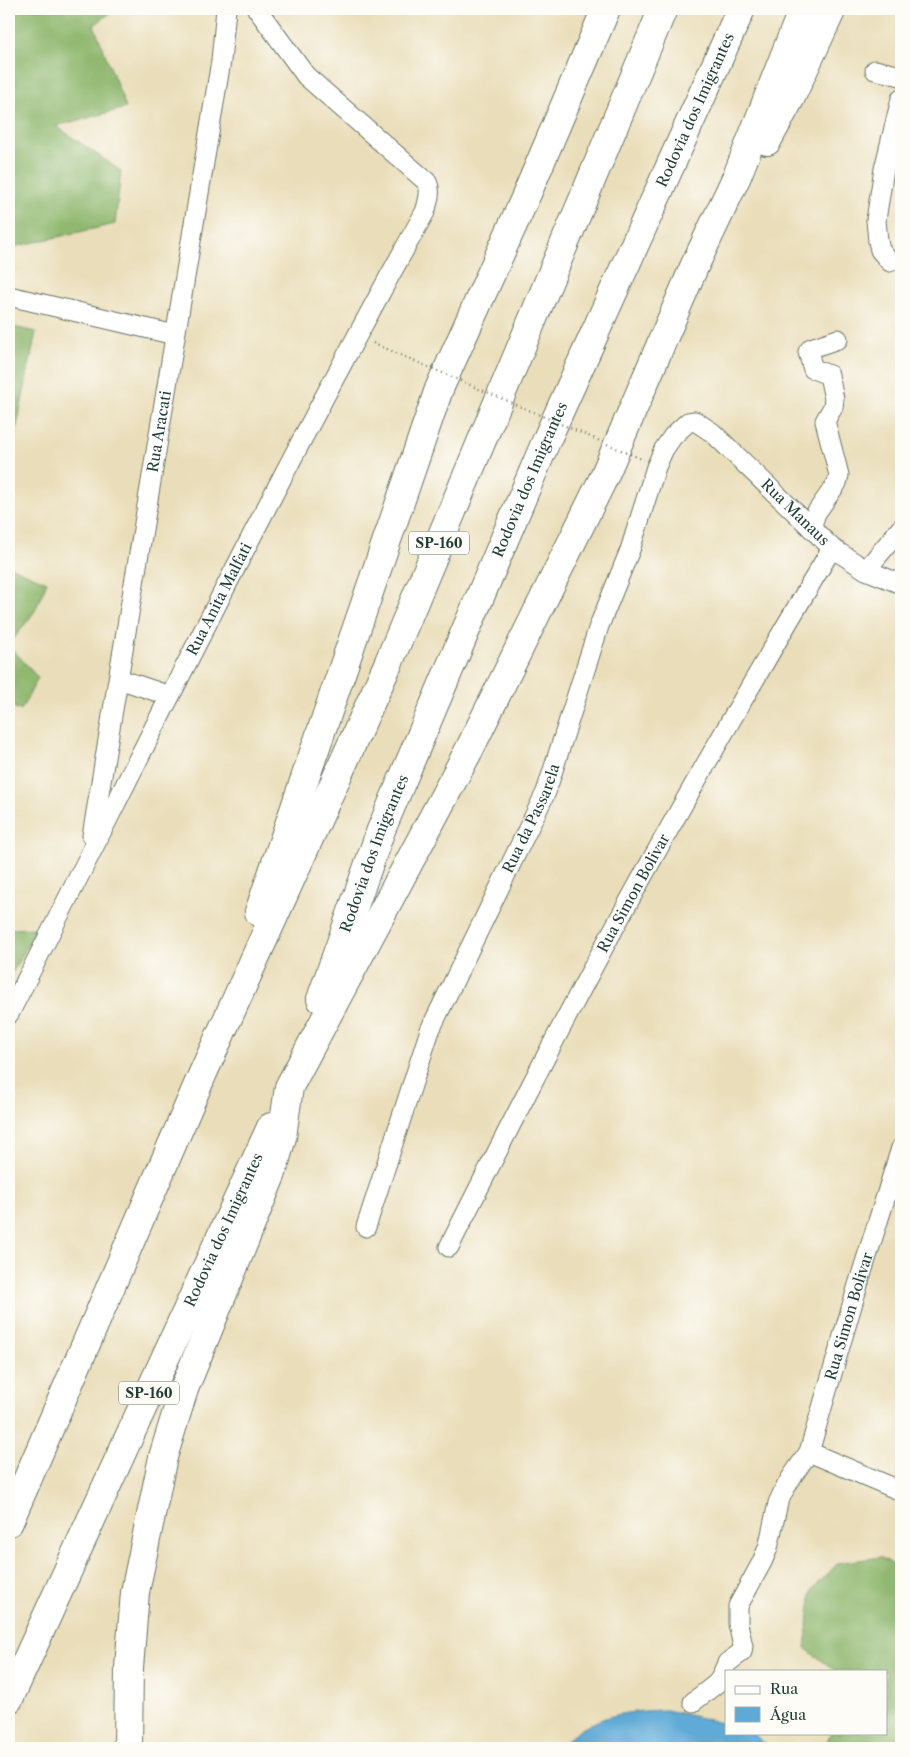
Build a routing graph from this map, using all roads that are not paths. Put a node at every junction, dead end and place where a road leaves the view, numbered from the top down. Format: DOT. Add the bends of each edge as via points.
graph roads {
  1 [pos="226,9"];
  2 [pos="257,9"];
  3 [pos="606,9"];
  4 [pos="663,9"];
  5 [pos="741,9"];
  6 [pos="803,9"];
  7 [pos="832,9"];
  8 [pos="876,70"];
  9 [pos="901,76"];
  10 [pos="901,99"];
  11 [pos="737,176"];
  12 [pos="890,262"];
  13 [pos="9,296"];
  14 [pos="175,335"];
  15 [pos="838,339"];
  16 [pos="700,423"];
  17 [pos="811,528"];
  18 [pos="901,528"];
  19 [pos="832,548"];
  20 [pos="866,570"];
  21 [pos="901,584"];
  22 [pos="119,679"];
  23 [pos="170,696"];
  24 [pos="89,854"];
  25 [pos="28,976"];
  26 [pos="9,977"];
  27 [pos="9,1014"];
  28 [pos="203,1073"];
  29 [pos="289,1087"];
  30 [pos="901,1148"];
  31 [pos="366,1227"];
  32 [pos="449,1247"];
  33 [pos="809,1452"];
  34 [pos="901,1491"];
  35 [pos="9,1522"];
  36 [pos="9,1699"];
  37 [pos="693,1702"];
  38 [pos="128,1748"];
  1 -- 14 [label="street, Rua Aracati" via="221,61"];
  2 -- 23 [label="street, Rua Anita Malfati" via="306,76 423,178 430,187 429,200"];
  3 -- 28 [label="highway" via="440,389"];
  4 -- 28 [label="highway, SP-160" via="388,664"];
  5 -- 29 [label="highway, Rodovia dos Imigrantes / SP-160" via="547,439 381,830"];
  6 -- 11 [label="highway"];
  7 -- 11 [label="highway" via="768,140"];
  8 -- 9 [label="street"];
  10 -- 12 [label="street" via="876,220 880,250"];
  11 -- 29 [label="highway" via="694,267 599,488 469,750"];
  13 -- 14 [label="street"];
  14 -- 22 [label="street, Rua Aracati"];
  15 -- 17 [label="street" via="810,348 808,352 813,369 829,375 832,384 834,399 826,430 839,475 837,483 816,512"];
  16 -- 17 [label="street, Rua Manaus"];
  16 -- 31 [label="street, Rua da Passarela" via="691,421 683,426 664,449 656,467 630,550 599,626 546,792 430,1030"];
  17 -- 19 [label="street, Rua Manaus"];
  18 -- 20 [label="street"];
  19 -- 20 [label="street, Rua Manaus"];
  19 -- 32 [label="street, Rua Simon Bolivar" via="633,894"];
  20 -- 21 [label="street, Rua Manaus"];
  22 -- 23 [label="street"];
  22 -- 24 [label="street, Rua Aracati"];
  23 -- 24 [label="street, Rua Anita Malfati"];
  24 -- 25 [label="street, Rua Anita Malfati"];
  25 -- 26 [label="street"];
  25 -- 27 [label="street, Rua Anita Malfati"];
  28 -- 35 [label="highway, SP-160"];
  29 -- 36 [label="highway, Rodovia dos Imigrantes / SP-160"];
  29 -- 38 [label="highway" via="282,1136 272,1173 184,1389 163,1457 135,1592 128,1668"];
  30 -- 33 [label="street, Rua Simon Bolivar"];
  33 -- 34 [label="street"];
  33 -- 37 [label="street, Rua Simon Bolivar" via="783,1492 768,1548 738,1606 742,1652 728,1663 716,1684"];
}
